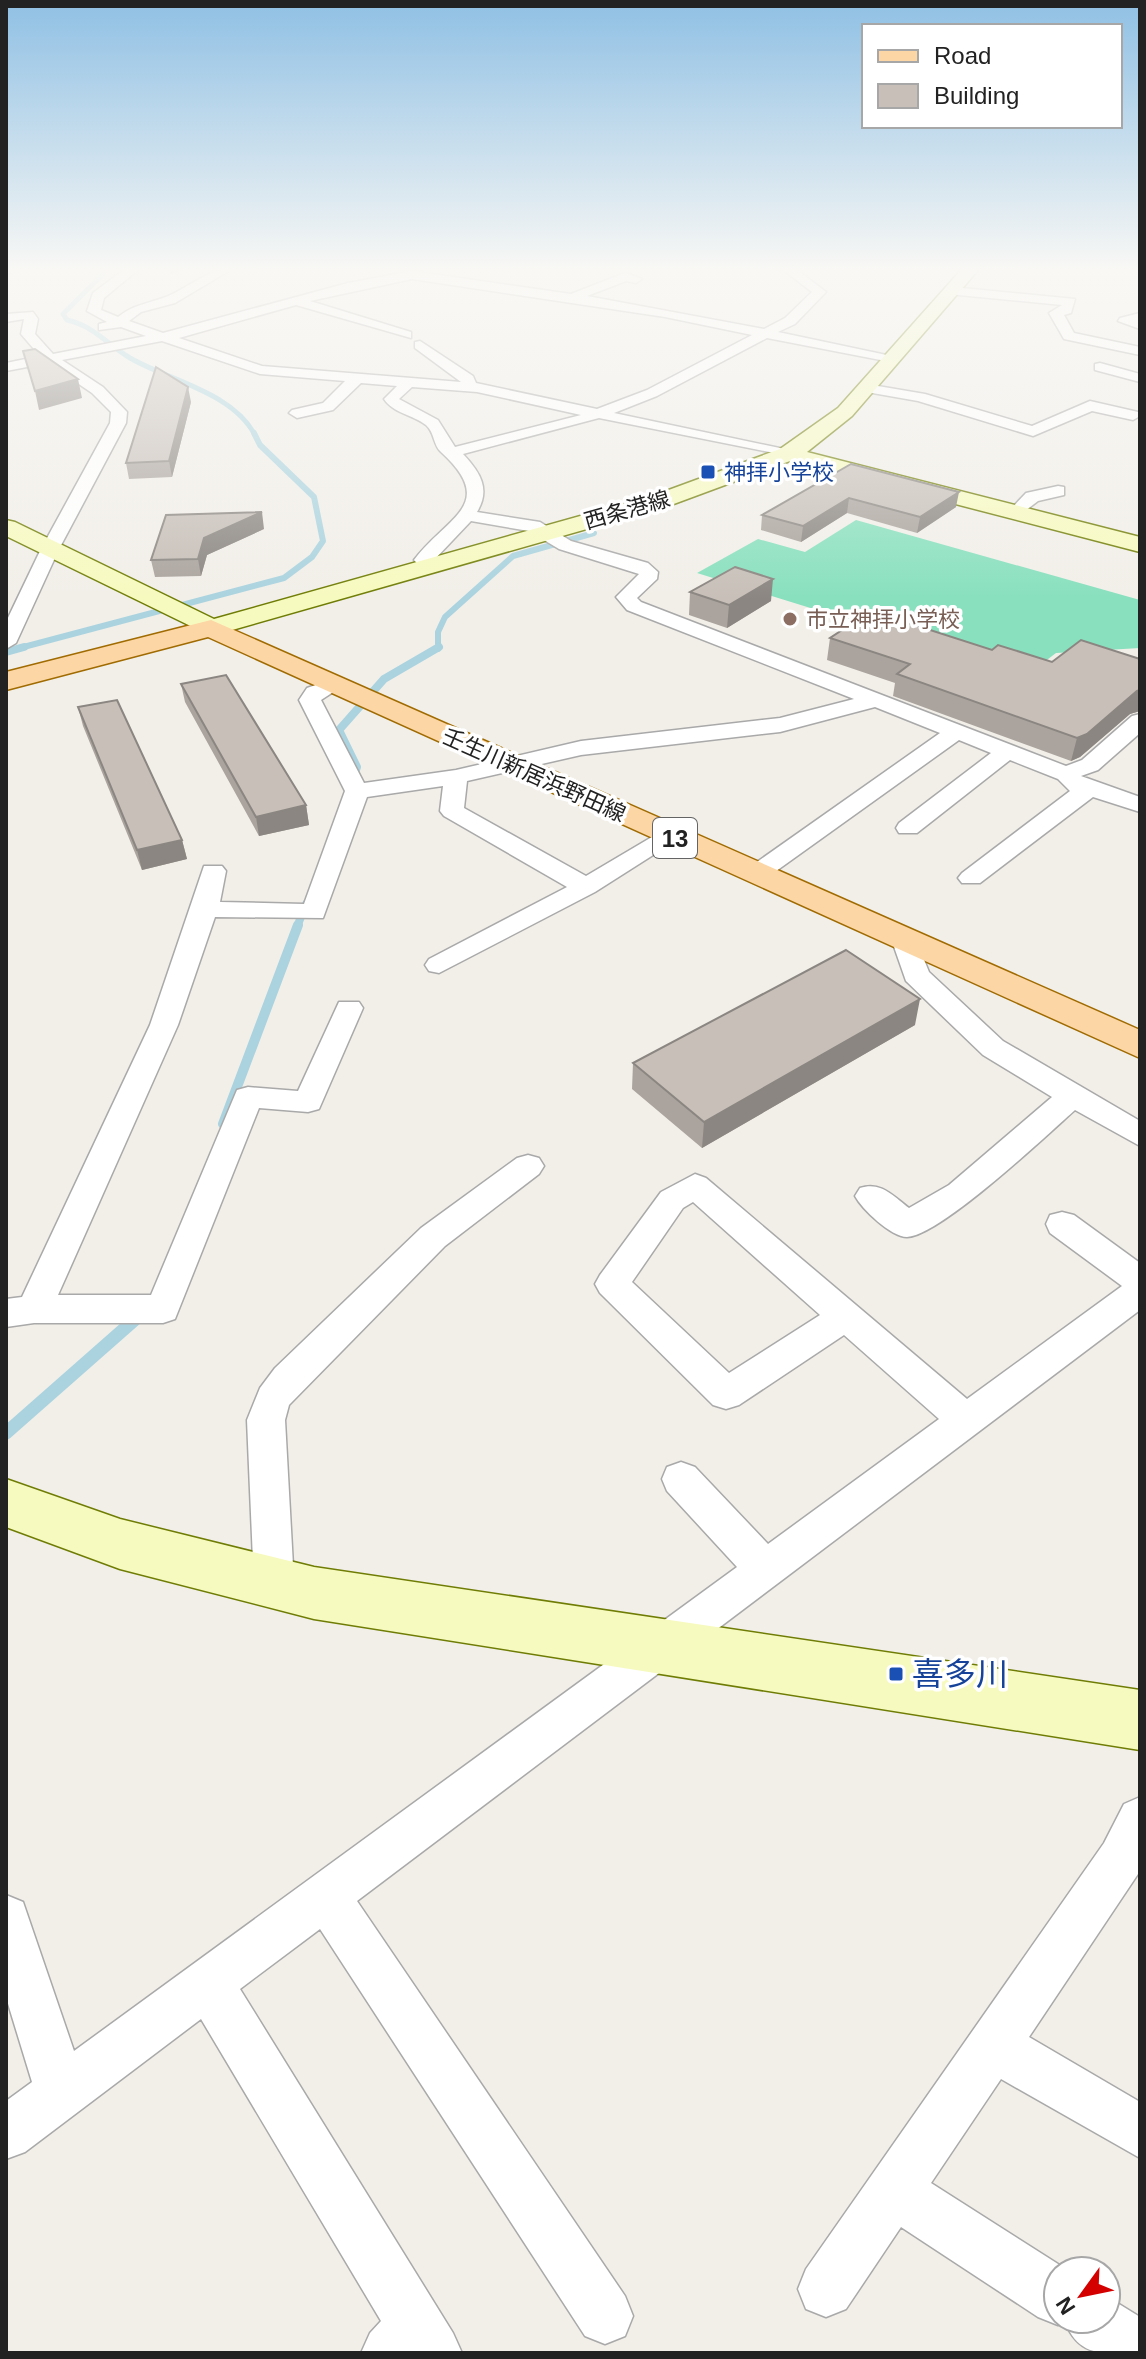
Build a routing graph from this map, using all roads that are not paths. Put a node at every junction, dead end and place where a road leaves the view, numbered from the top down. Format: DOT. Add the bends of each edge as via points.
graph roads {
  1 [pos="86,379"];
  2 [pos="356,379"];
  3 [pos="371,379"];
  4 [pos="468,379"];
  5 [pos="678,379"];
  6 [pos="874,379"];
  7 [pos="409,382"];
  8 [pos="469,387"];
  9 [pos="866,388"];
  10 [pos="595,414"];
  11 [pos="299,415"];
  12 [pos="1133,415"];
  13 [pos="454,452"];
  14 [pos="788,454"];
  15 [pos="1058,491"];
  16 [pos="1017,512"];
  17 [pos="465,515"];
  18 [pos="6,527"];
  19 [pos="547,533"];
  20 [pos="1140,545"];
  21 [pos="50,549"];
  22 [pos="431,567"];
  23 [pos="211,628"];
  24 [pos="6,643"];
  25 [pos="6,681"];
  26 [pos="333,685"];
  27 [pos="877,700"];
  28 [pos="1140,721"];
  29 [pos="957,731"];
  30 [pos="1009,750"];
  31 [pos="510,764"];
  32 [pos="456,777"];
  33 [pos="1073,779"];
  34 [pos="357,791"];
  35 [pos="1140,805"];
  36 [pos="908,828"];
  37 [pos="671,836"];
  38 [pos="213,871"];
  39 [pos="756,874"];
  40 [pos="971,878"];
  41 [pos="586,887"];
  42 [pos="205,909"];
  43 [pos="905,941"];
  44 [pos="439,965"];
  45 [pos="349,1008"];
  46 [pos="1140,1045"];
  47 [pos="1071,1097"];
  48 [pos="1140,1135"];
  49 [pos="528,1166"];
  50 [pos="871,1196"];
  51 [pos="1062,1224"];
  52 [pos="1140,1281"];
  53 [pos="1140,1291"];
  54 [pos="20,1311"];
  55 [pos="846,1316"];
  56 [pos="967,1421"];
  57 [pos="681,1479"];
  58 [pos="6,1503"];
  59 [pos="766,1570"];
  60 [pos="274,1584"];
  61 [pos="660,1649"];
  62 [pos="1140,1720"];
  63 [pos="1140,1820"];
  64 [pos="326,1896"];
  65 [pos="6,1919"];
  66 [pos="208,1984"];
  67 [pos="995,2046"];
  68 [pos="61,2092"];
  69 [pos="1140,2132"];
  70 [pos="6,2133"];
  71 [pos="894,2190"];
  72 [pos="1042,2287"];
  73 [pos="826,2289"];
  74 [pos="605,2316"];
  75 [pos="1117,2335"];
  76 [pos="413,2344"];
  77 [pos="1140,2350"];
  1 -- 21 [label="street" via="119,412 118,423"];
  2 -- 11 [label="street" via="328,407"];
  3 -- 7 [label="street"];
  4 -- 8 [label="street"];
  5 -- 10 [label="street"];
  6 -- 9 [label="main road, 西条港線"];
  7 -- 8 [label="street"];
  7 -- 13 [label="street" via="391,399 431,420 445,448"];
  8 -- 10 [label="street"];
  9 -- 12 [label="street" via="920,397 1033,431 1090,406"];
  9 -- 14 [label="main road, 西条港線" via="828,427"];
  10 -- 13 [label="street"];
  10 -- 14 [label="street"];
  13 -- 17 [label="street" via="477,480 478,493"];
  14 -- 16 [label="main road"];
  14 -- 19 [label="main road, 西条港線" via="711,485"];
  15 -- 16 [label="street" via="1032,497"];
  16 -- 20 [label="main road"];
  17 -- 19 [label="street" via="534,526"];
  17 -- 22 [label="street" via="423,560"];
  18 -- 21 [label="main road"];
  19 -- 22 [label="main road, 西条港線"];
  19 -- 27 [label="street" via="565,545 649,572 648,579 626,597 634,606"];
  21 -- 23 [label="main road"];
  21 -- 24 [label="street"];
  22 -- 23 [label="main road, 西条港線"];
  23 -- 25 [label="main road"];
  23 -- 26 [label="main road, 壬生川新居浜野田線 / 13"];
  26 -- 31 [label="main road, 壬生川新居浜野田線 / 13"];
  26 -- 34 [label="street" via="310,700"];
  27 -- 29 [label="street"];
  27 -- 31 [label="street" via="780,725 581,748"];
  28 -- 33 [label="street"];
  29 -- 30 [label="street"];
  29 -- 39 [label="street"];
  30 -- 33 [label="street"];
  30 -- 36 [label="street"];
  31 -- 32 [label="street"];
  31 -- 37 [label="main road, 壬生川新居浜野田線 / 13"];
  32 -- 34 [label="street"];
  32 -- 41 [label="street" via="452,811"];
  33 -- 35 [label="street"];
  33 -- 40 [label="street" via="1084,792"];
  34 -- 42 [label="street" via="314,912"];
  37 -- 39 [label="main road, 壬生川新居浜野田線 / 13"];
  37 -- 41 [label="street"];
  38 -- 42 [label="street"];
  39 -- 43 [label="main road, 壬生川新居浜野田線 / 13"];
  41 -- 44 [label="street"];
  42 -- 54 [label="street" via="164,1025"];
  43 -- 46 [label="main road, 壬生川新居浜野田線 / 13"];
  43 -- 47 [label="street" via="916,975 949,1010 993,1048"];
  45 -- 54 [label="street" via="308,1102 248,1097 163,1309"];
  47 -- 48 [label="street"];
  47 -- 50 [label="street" via="960,1193 907,1225"];
  49 -- 60 [label="street" via="433,1237 273,1399 266,1420"];
  51 -- 52 [label="street"];
  53 -- 56 [label="street"];
  55 -- 55 [label="street" via="695,1186 672,1200 612,1284 726,1394"];
  55 -- 56 [label="street"];
  56 -- 59 [label="street"];
  57 -- 59 [label="street"];
  58 -- 60 [label="main road" via="120,1544"];
  59 -- 61 [label="street"];
  60 -- 61 [label="main road"];
  61 -- 62 [label="main road"];
  61 -- 64 [label="street"];
  63 -- 67 [label="street" via="1121,1860"];
  64 -- 66 [label="street"];
  64 -- 74 [label="street"];
  65 -- 68 [label="street"];
  66 -- 68 [label="street"];
  66 -- 76 [label="street"];
  67 -- 69 [label="street"];
  67 -- 71 [label="street"];
  68 -- 70 [label="street"];
  71 -- 72 [label="street"];
  71 -- 73 [label="street"];
  75 -- 77 [label="street"];
}
